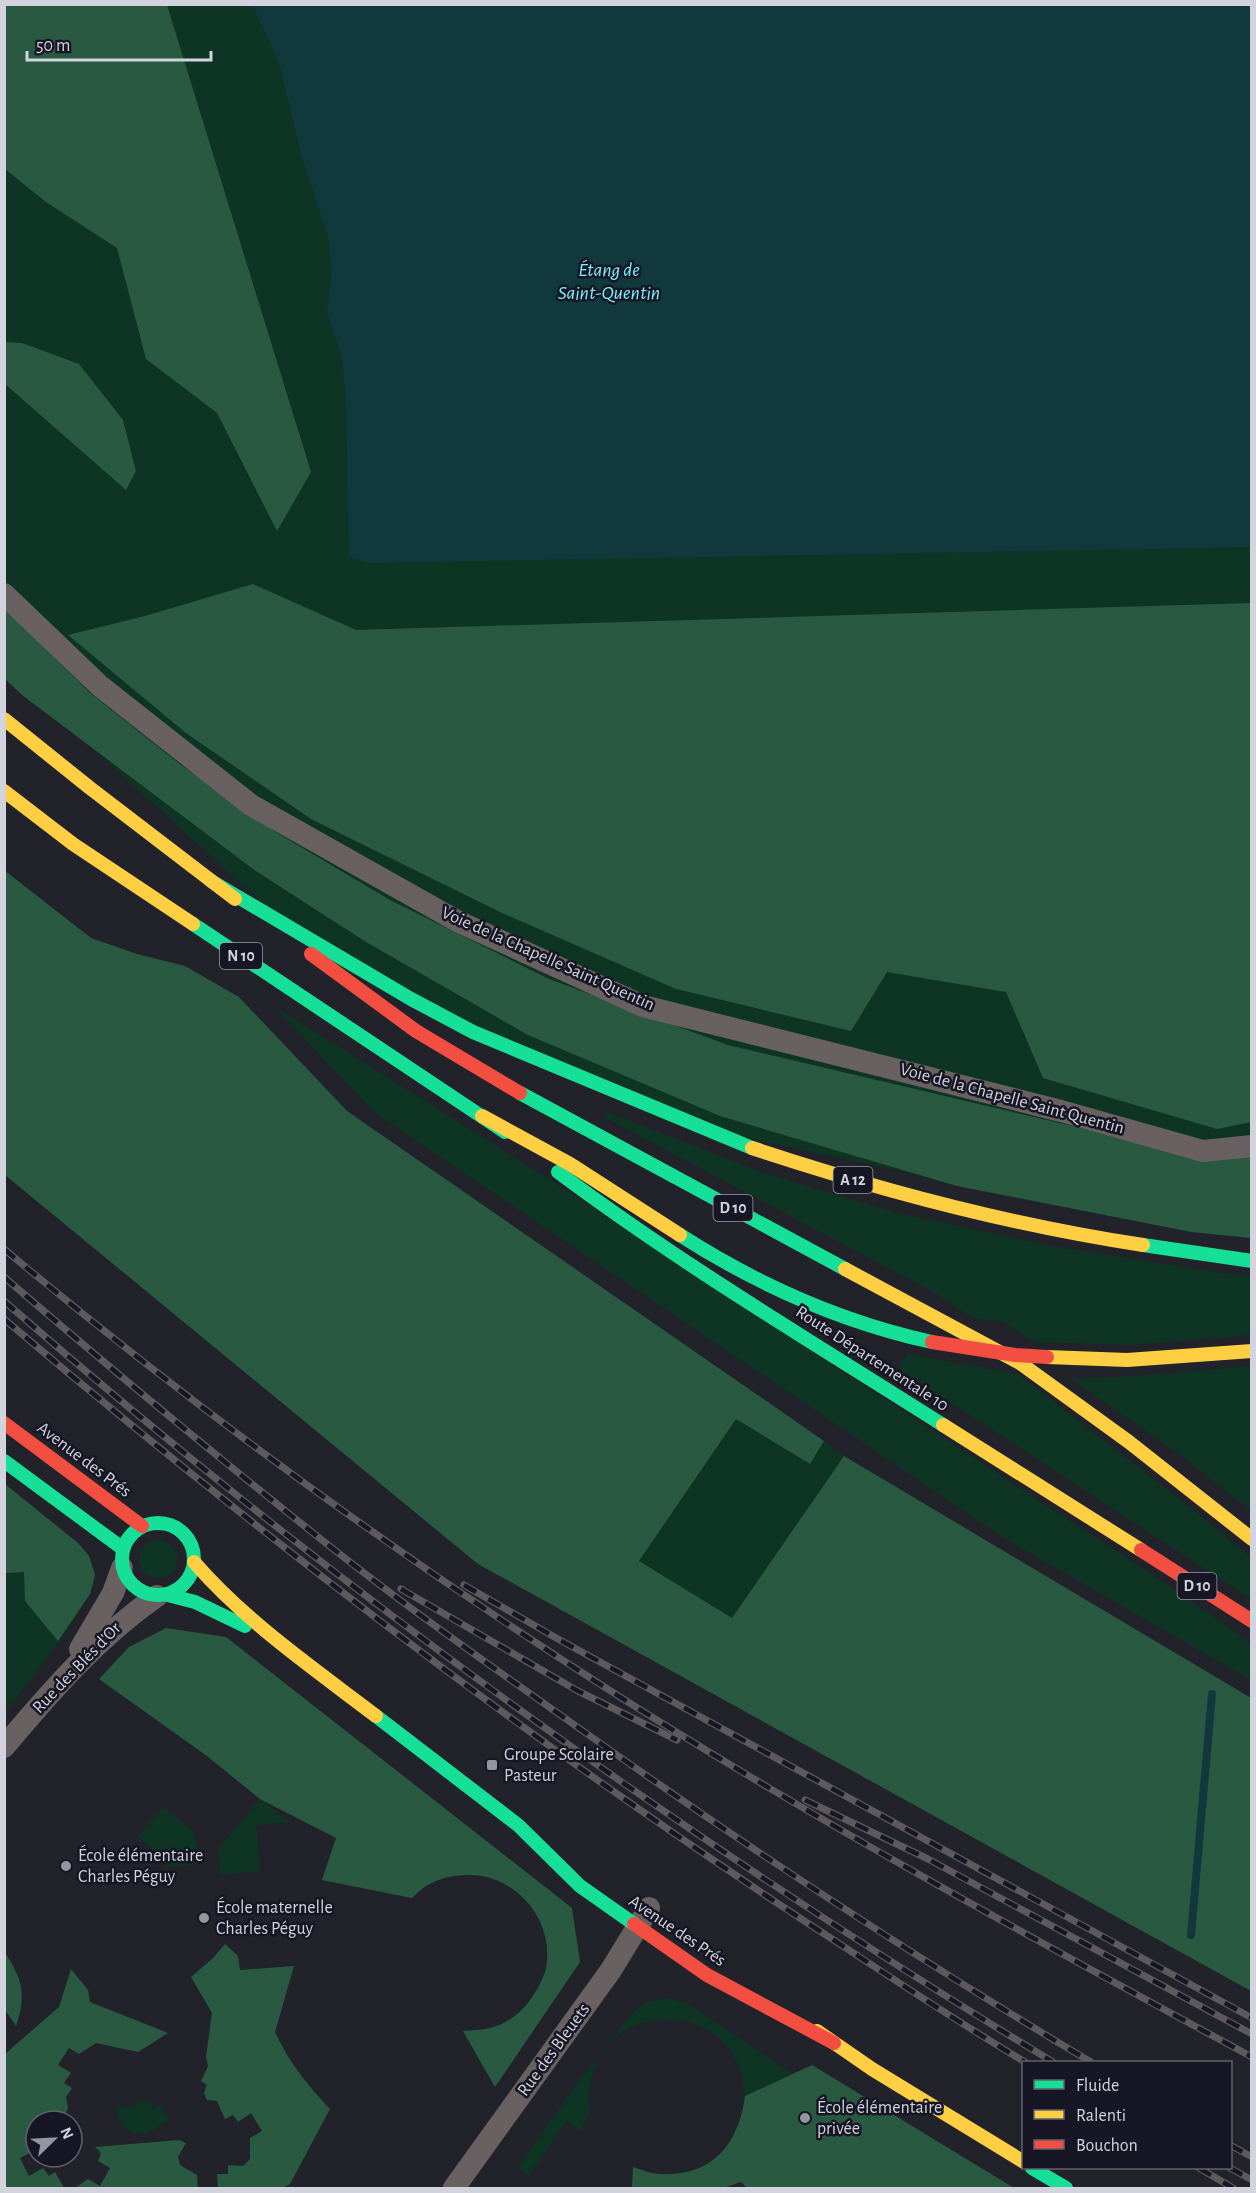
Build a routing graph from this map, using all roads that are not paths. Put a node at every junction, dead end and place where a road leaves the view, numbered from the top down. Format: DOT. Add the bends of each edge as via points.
graph roads {
  1 [pos="4,594"];
  2 [pos="4,719"];
  3 [pos="4,791"];
  4 [pos="211,881"];
  5 [pos="482,1116"];
  6 [pos="1251,1146"];
  7 [pos="1251,1261"];
  8 [pos="1251,1351"];
  9 [pos="4,1423"];
  10 [pos="4,1461"];
  11 [pos="142,1526"];
  12 [pos="1251,1539"];
  13 [pos="122,1558"];
  14 [pos="194,1562"];
  15 [pos="163,1595"];
  16 [pos="1251,1621"];
  17 [pos="277,1641"];
  18 [pos="56,1685"];
  19 [pos="4,1747"];
  20 [pos="518,1825"];
  21 [pos="564,1852"];
  22 [pos="646,1912"];
  23 [pos="751,1982"];
  24 [pos="834,2043"];
  25 [pos="1022,2161"];
  26 [pos="1034,2169"];
  27 [pos="454,2188"];
  28 [pos="1066,2188"];
  1 -- 6 [label="street, Voie de la Chapelle Saint Quentin" via="100,686 251,805 457,921 644,1005 1203,1151"];
  2 -- 4 [label="main road"];
  3 -- 5 [label="main road, N 10" via="73,844"];
  4 -- 7 [label="main road, A 12" via="473,1032 739,1144 834,1175 1017,1222"];
  4 -- 12 [label="main road, D 10" via="416,1031 483,1072 1020,1363 1129,1442"];
  5 -- 8 [label="main road, N 10, bridge" via="567,1163 759,1281 804,1302 895,1334 1047,1357 1126,1360"];
  5 -- 16 [label="main road, Route Départementale 10 / D 10" via="602,1205 709,1276"];
  9 -- 11 [label="main road, Avenue des Prés"];
  10 -- 13 [label="main road"];
  11 -- 13 [label="main road" via="134,1532"];
  11 -- 14 [label="main road" via="166,1524 178,1529 193,1549"];
  13 -- 15 [label="main road" via="127,1579 135,1588 145,1594"];
  13 -- 18 [label="street" via="113,1593"];
  14 -- 15 [label="main road" via="187,1582"];
  14 -- 17 [label="main road"];
  15 -- 17 [label="main road" via="195,1602"];
  15 -- 18 [label="street, Rue des Blés d'Or" via="109,1633"];
  17 -- 20 [label="main road, Avenue des Prés"];
  18 -- 19 [label="street, Rue des Blés d'Or"];
  20 -- 21 [label="main road, Avenue des Prés"];
  20 -- 22 [label="main road, Avenue des Prés" via="580,1886"];
  22 -- 24 [label="main road, Avenue des Prés" via="707,1975"];
  22 -- 27 [label="street, Rue des Bleuets" via="611,1970"];
  23 -- 24 [label="main road, Avenue des Prés"];
  24 -- 25 [label="main road, Avenue des Prés"];
  26 -- 28 [label="main road"];
}
